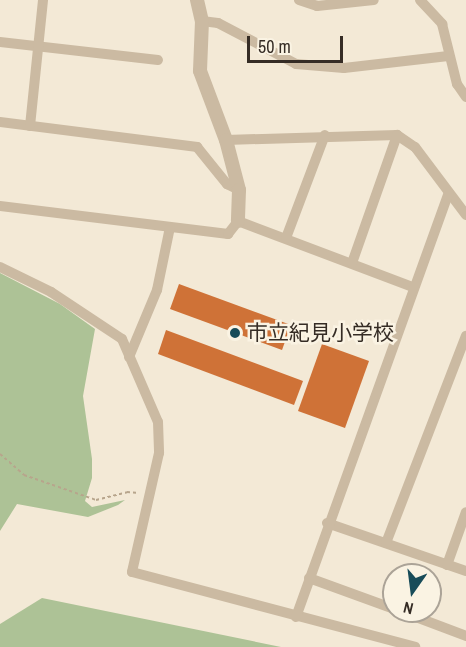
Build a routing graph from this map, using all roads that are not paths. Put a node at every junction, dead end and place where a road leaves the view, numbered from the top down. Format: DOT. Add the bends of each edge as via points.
graph roads {
  1 [pos="43,0"];
  2 [pos="197,0"];
  3 [pos="299,0"];
  4 [pos="374,0"];
  5 [pos="420,0"];
  6 [pos="202,21"];
  7 [pos="0,42"];
  8 [pos="38,46"];
  9 [pos="448,56"];
  10 [pos="158,60"];
  11 [pos="466,97"];
  12 [pos="0,122"];
  13 [pos="30,126"];
  14 [pos="325,135"];
  15 [pos="397,135"];
  16 [pos="226,140"];
  17 [pos="239,190"];
  18 [pos="449,193"];
  19 [pos="0,206"];
  20 [pos="466,215"];
  21 [pos="238,221"];
  22 [pos="170,227"];
  23 [pos="286,238"];
  24 [pos="352,262"];
  25 [pos="0,267"];
  26 [pos="413,288"];
  27 [pos="466,336"];
  28 [pos="129,357"];
  29 [pos="466,512"];
  30 [pos="327,523"];
  31 [pos="386,543"];
  32 [pos="447,565"];
  33 [pos="466,571"];
  34 [pos="309,578"];
  35 [pos="382,605"];
  36 [pos="296,617"];
  37 [pos="432,623"];
  38 [pos="466,636"];
  39 [pos="415,647"];
  1 -- 8 [label="street"];
  2 -- 6 [label="street"];
  3 -- 4 [label="street" via="317,6"];
  5 -- 9 [label="street" via="442,24"];
  6 -- 9 [label="street" via="218,23 265,50 305,66 344,68"];
  6 -- 16 [label="street" via="200,71"];
  7 -- 8 [label="street"];
  8 -- 10 [label="street"];
  8 -- 13 [label="street"];
  9 -- 11 [label="street" via="457,84"];
  12 -- 13 [label="street"];
  13 -- 17 [label="street" via="197,147 227,184"];
  14 -- 15 [label="street"];
  14 -- 16 [label="street"];
  14 -- 23 [label="street"];
  15 -- 18 [label="street" via="416,147"];
  15 -- 24 [label="street"];
  16 -- 17 [label="street"];
  17 -- 21 [label="street"];
  18 -- 20 [label="street"];
  18 -- 26 [label="street"];
  19 -- 22 [label="street"];
  21 -- 22 [label="street" via="228,234"];
  21 -- 23 [label="street"];
  22 -- 28 [label="street" via="157,290"];
  23 -- 24 [label="street"];
  24 -- 26 [label="street"];
  25 -- 28 [label="street" via="51,292 122,339"];
  26 -- 30 [label="street"];
  27 -- 31 [label="street"];
  28 -- 36 [label="street" via="158,422 159,453 132,572"];
  29 -- 32 [label="street"];
  30 -- 31 [label="street"];
  30 -- 34 [label="street"];
  31 -- 32 [label="street"];
  32 -- 33 [label="street"];
  34 -- 35 [label="street"];
  34 -- 36 [label="street"];
  36 -- 39 [label="street"];
  37 -- 38 [label="street"];
}
